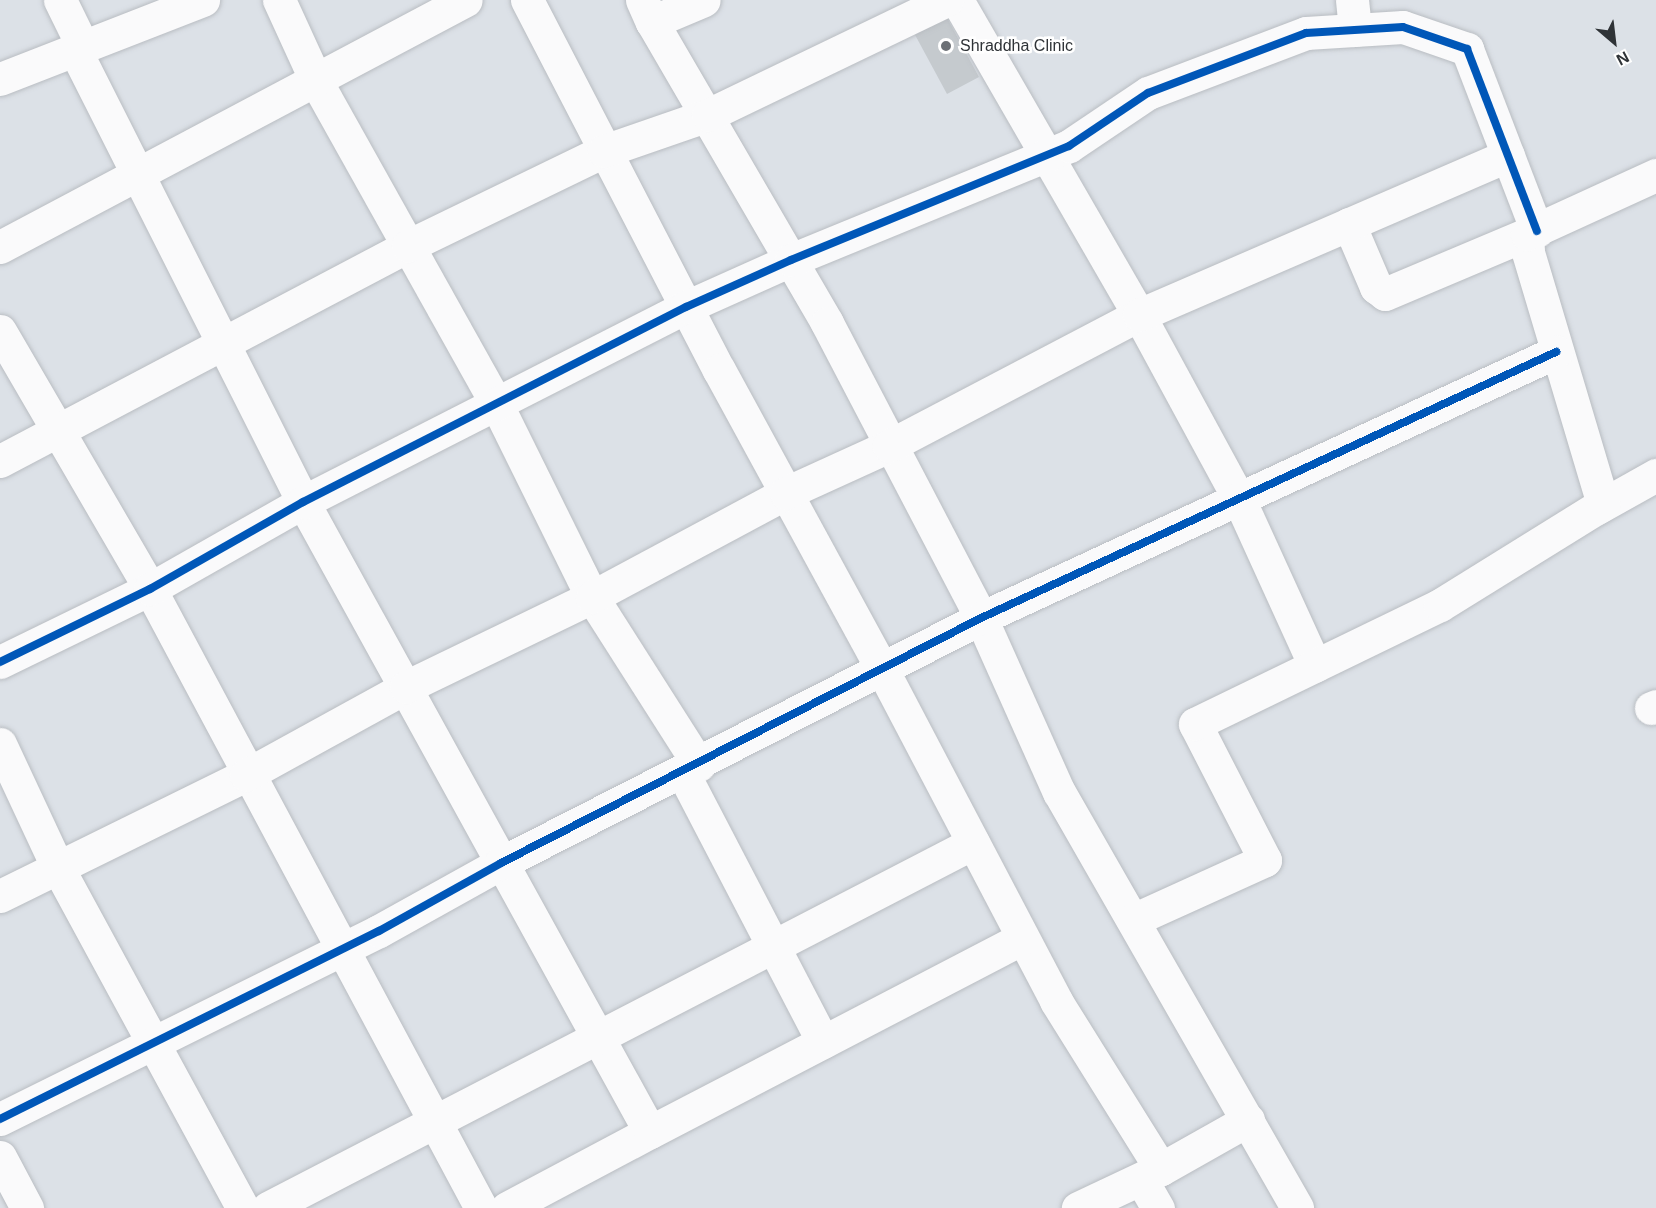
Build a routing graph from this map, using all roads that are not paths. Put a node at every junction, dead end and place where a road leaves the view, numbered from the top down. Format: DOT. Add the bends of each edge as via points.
graph roads {
  1 [pos="60,0"];
  2 [pos="203,0"];
  3 [pos="279,0"];
  4 [pos="466,0"];
  5 [pos="527,0"];
  6 [pos="704,0"];
  7 [pos="947,0"];
  8 [pos="957,0"];
  9 [pos="647,11"];
  10 [pos="1353,15"];
  11 [pos="78,47"];
  12 [pos="0,79"];
  13 [pos="316,81"];
  14 [pos="708,115"];
  15 [pos="604,151"];
  16 [pos="1508,155"];
  17 [pos="1045,156"];
  18 [pos="140,175"];
  19 [pos="1656,175"];
  20 [pos="1348,224"];
  21 [pos="1532,232"];
  22 [pos="408,246"];
  23 [pos="0,247"];
  24 [pos="791,260"];
  25 [pos="686,308"];
  26 [pos="1140,315"];
  27 [pos="0,331"];
  28 [pos="223,340"];
  29 [pos="1556,352"];
  30 [pos="498,406"];
  31 [pos="58,428"];
  32 [pos="889,446"];
  33 [pos="0,461"];
  34 [pos="1656,475"];
  35 [pos="786,493"];
  36 [pos="1239,499"];
  37 [pos="303,502"];
  38 [pos="1597,508"];
  39 [pos="150,589"];
  40 [pos="592,597"];
  41 [pos="981,618"];
  42 [pos="0,662"];
  43 [pos="1315,666"];
  44 [pos="882,669"];
  45 [pos="406,687"];
  46 [pos="0,744"];
  47 [pos="691,769"];
  48 [pos="246,775"];
  49 [pos="973,843"];
  50 [pos="501,863"];
  51 [pos="57,866"];
  52 [pos="0,896"];
  53 [pos="1133,920"];
  54 [pos="1022,938"];
  55 [pos="773,946"];
  56 [pos="340,951"];
  57 [pos="597,1037"];
  58 [pos="823,1042"];
  59 [pos="153,1044"];
  60 [pos="0,1119"];
  61 [pos="1248,1120"];
  62 [pos="434,1123"];
  63 [pos="650,1132"];
  64 [pos="0,1157"];
  65 [pos="1151,1174"];
  66 [pos="27,1208"];
  67 [pos="243,1208"];
  68 [pos="268,1208"];
  69 [pos="481,1208"];
  70 [pos="507,1208"];
  71 [pos="1078,1208"];
  72 [pos="1158,1208"];
  73 [pos="1297,1208"];
  1 -- 11 [label="street"];
  2 -- 11 [label="street"];
  3 -- 13 [label="street"];
  4 -- 13 [label="street"];
  5 -- 15 [label="street"];
  6 -- 9 [label="street"];
  7 -- 14 [label="street"];
  8 -- 17 [label="street"];
  9 -- 14 [label="street"];
  10 -- 16 [label="street" via="1467,49"];
  10 -- 17 [label="street" via="1148,93 1069,146"];
  11 -- 12 [label="street"];
  11 -- 18 [label="street"];
  13 -- 18 [label="street"];
  13 -- 22 [label="street"];
  14 -- 15 [label="street"];
  14 -- 24 [label="street"];
  15 -- 22 [label="street"];
  15 -- 25 [label="street"];
  16 -- 20 [label="street"];
  16 -- 21 [label="street"];
  17 -- 24 [label="street"];
  17 -- 26 [label="street"];
  18 -- 23 [label="street"];
  18 -- 28 [label="street"];
  19 -- 21 [label="street"];
  20 -- 21 [label="street" via="1376,287 1384,294"];
  20 -- 26 [label="street"];
  21 -- 29 [label="street" via="1528,252"];
  22 -- 28 [label="street"];
  22 -- 30 [label="street"];
  24 -- 25 [label="street"];
  24 -- 32 [label="street"];
  25 -- 30 [label="street"];
  25 -- 35 [label="street"];
  26 -- 32 [label="street"];
  26 -- 36 [label="street"];
  27 -- 31 [label="street"];
  28 -- 31 [label="street"];
  28 -- 37 [label="street"];
  29 -- 36 [label="street"];
  29 -- 38 [label="street" via="1603,504"];
  30 -- 37 [label="street"];
  30 -- 40 [label="street"];
  31 -- 33 [label="street"];
  31 -- 39 [label="street"];
  32 -- 35 [label="street"];
  32 -- 41 [label="street"];
  34 -- 38 [label="street"];
  35 -- 40 [label="street"];
  35 -- 44 [label="street"];
  36 -- 41 [label="street"];
  36 -- 43 [label="street"];
  37 -- 39 [label="street"];
  37 -- 45 [label="street"];
  38 -- 43 [label="street" via="1440,605"];
  39 -- 42 [label="street"];
  39 -- 48 [label="street"];
  40 -- 45 [label="street"];
  40 -- 47 [label="street"];
  41 -- 44 [label="street"];
  41 -- 53 [label="street" via="1059,792"];
  43 -- 53 [label="street" via="1195,724 1265,860"];
  44 -- 47 [label="street"];
  44 -- 49 [label="street"];
  45 -- 48 [label="street"];
  45 -- 50 [label="street"];
  46 -- 51 [label="street"];
  47 -- 50 [label="street"];
  47 -- 55 [label="street"];
  48 -- 51 [label="street"];
  48 -- 56 [label="street"];
  49 -- 54 [label="street"];
  49 -- 55 [label="street"];
  50 -- 56 [label="street"];
  50 -- 57 [label="street"];
  51 -- 52 [label="street"];
  51 -- 59 [label="street"];
  53 -- 61 [label="street"];
  54 -- 58 [label="street"];
  54 -- 65 [label="street"];
  55 -- 57 [label="street"];
  55 -- 58 [label="street"];
  56 -- 59 [label="street"];
  56 -- 62 [label="street"];
  57 -- 62 [label="street"];
  57 -- 63 [label="street"];
  58 -- 63 [label="street"];
  59 -- 60 [label="street"];
  59 -- 67 [label="street"];
  61 -- 65 [label="street"];
  61 -- 73 [label="street"];
  62 -- 68 [label="street"];
  62 -- 69 [label="street"];
  63 -- 70 [label="street"];
  64 -- 66 [label="street"];
  65 -- 71 [label="street"];
  65 -- 72 [label="street"];
}
